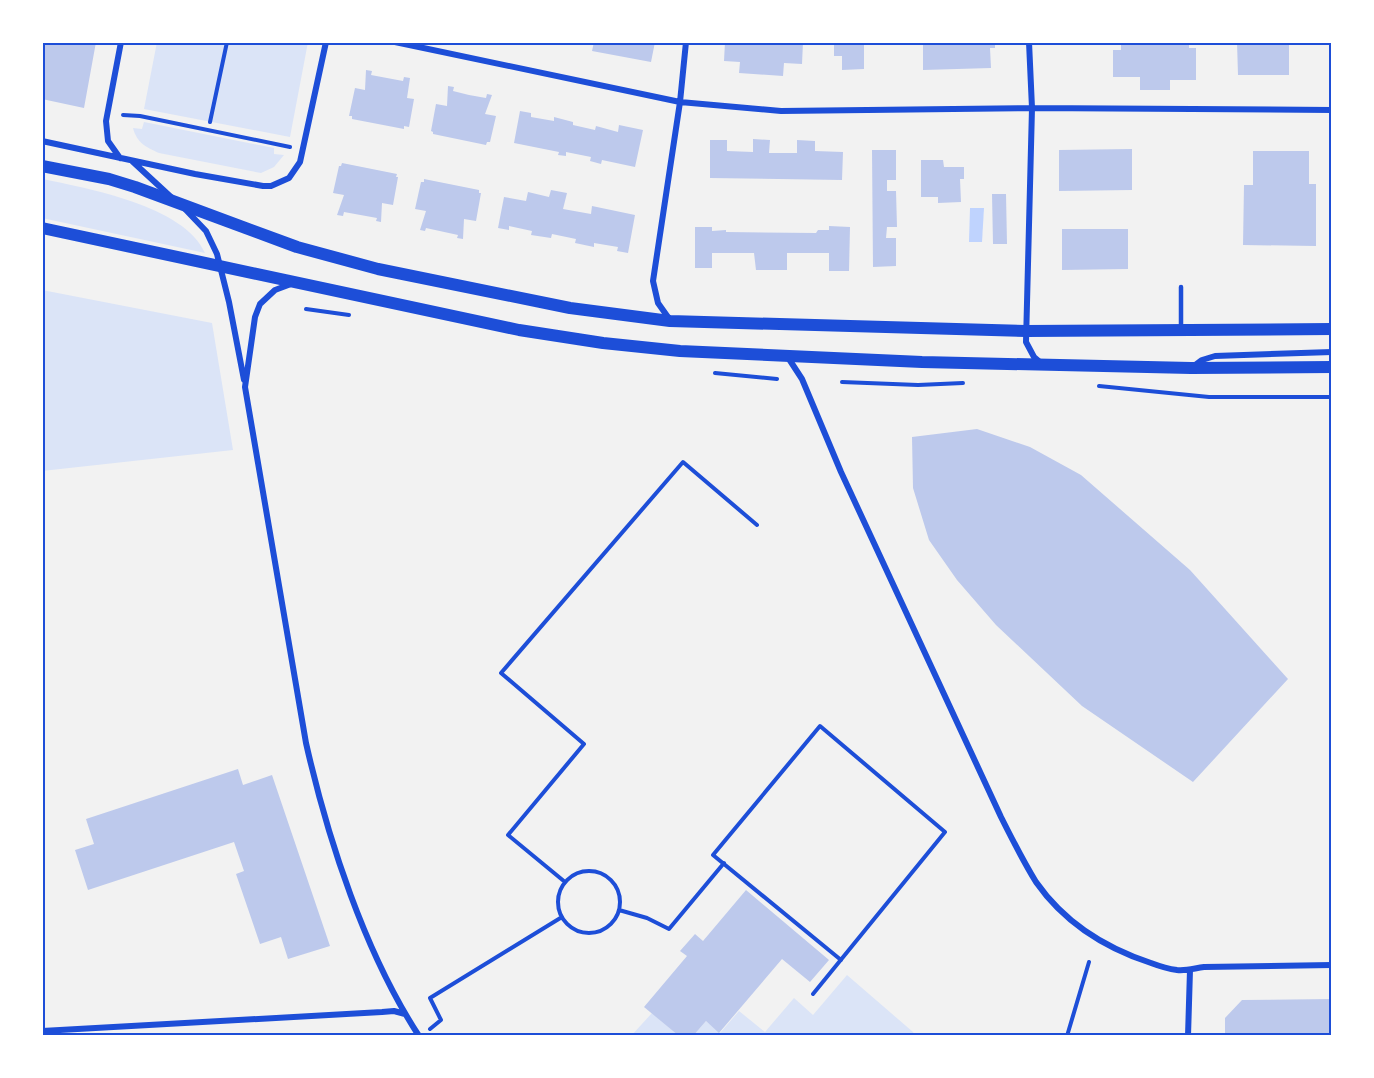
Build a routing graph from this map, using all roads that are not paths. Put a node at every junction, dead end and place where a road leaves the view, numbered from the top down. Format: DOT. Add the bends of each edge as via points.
graph roads {
  1 [pos="121,42"];
  2 [pos="327,42"];
  3 [pos="395,42"];
  4 [pos="686,42"];
  5 [pos="1029,42"];
  6 [pos="680,102"];
  7 [pos="1032,108"];
  8 [pos="1332,110"];
  9 [pos="42,141"];
  10 [pos="121,158"];
  11 [pos="132,161"];
  12 [pos="42,166"];
  13 [pos="176,201"];
  14 [pos="42,228"];
  15 [pos="220,268"];
  16 [pos="294,283"];
  17 [pos="1181,287"];
  18 [pos="670,321"];
  19 [pos="1332,329"];
  20 [pos="1181,330"];
  21 [pos="1026,331"];
  22 [pos="1332,352"];
  23 [pos="786,356"];
  24 [pos="1043,365"];
  25 [pos="1191,368"];
  26 [pos="1332,368"];
  27 [pos="245,387"];
  28 [pos="1332,965"];
  29 [pos="1191,970"];
  30 [pos="405,1014"];
  31 [pos="42,1031"];
  32 [pos="419,1036"];
  33 [pos="1188,1036"];
  1 -- 10 [label="street" via="106,122 108,141"];
  2 -- 11 [label="street" via="304,151 289,178 263,186"];
  3 -- 6 [label="street"];
  4 -- 6 [label="street"];
  5 -- 7 [label="street"];
  6 -- 7 [label="street" via="781,111"];
  6 -- 18 [label="street" via="653,281 658,303"];
  7 -- 8 [label="street"];
  7 -- 21 [label="street"];
  9 -- 10 [label="street"];
  10 -- 11 [label="street"];
  11 -- 13 [label="street"];
  12 -- 13 [label="main road" via="109,179"];
  13 -- 15 [label="street" via="206,231"];
  13 -- 18 [label="main road" via="289,244 378,269 570,308"];
  14 -- 15 [label="main road"];
  15 -- 16 [label="main road"];
  15 -- 27 [label="street"];
  16 -- 23 [label="main road" via="519,330 592,341 680,351"];
  16 -- 27 [label="street" via="275,290 260,304"];
  17 -- 20 [label="lane"];
  18 -- 21 [label="main road"];
  19 -- 20 [label="main road"];
  20 -- 21 [label="main road"];
  21 -- 24 [label="street" via="1029,349"];
  22 -- 25 [label="street" via="1215,356"];
  23 -- 24 [label="main road"];
  23 -- 29 [label="street" via="802,379 1001,817 1037,883 1069,919 1093,937 1134,957 1176,970"];
  24 -- 25 [label="main road"];
  25 -- 26 [label="main road"];
  27 -- 30 [label="street" via="316,789 375,955"];
  28 -- 29 [label="street"];
  29 -- 33 [label="street"];
  30 -- 31 [label="street" via="394,1011"];
  30 -- 32 [label="street"];
}
